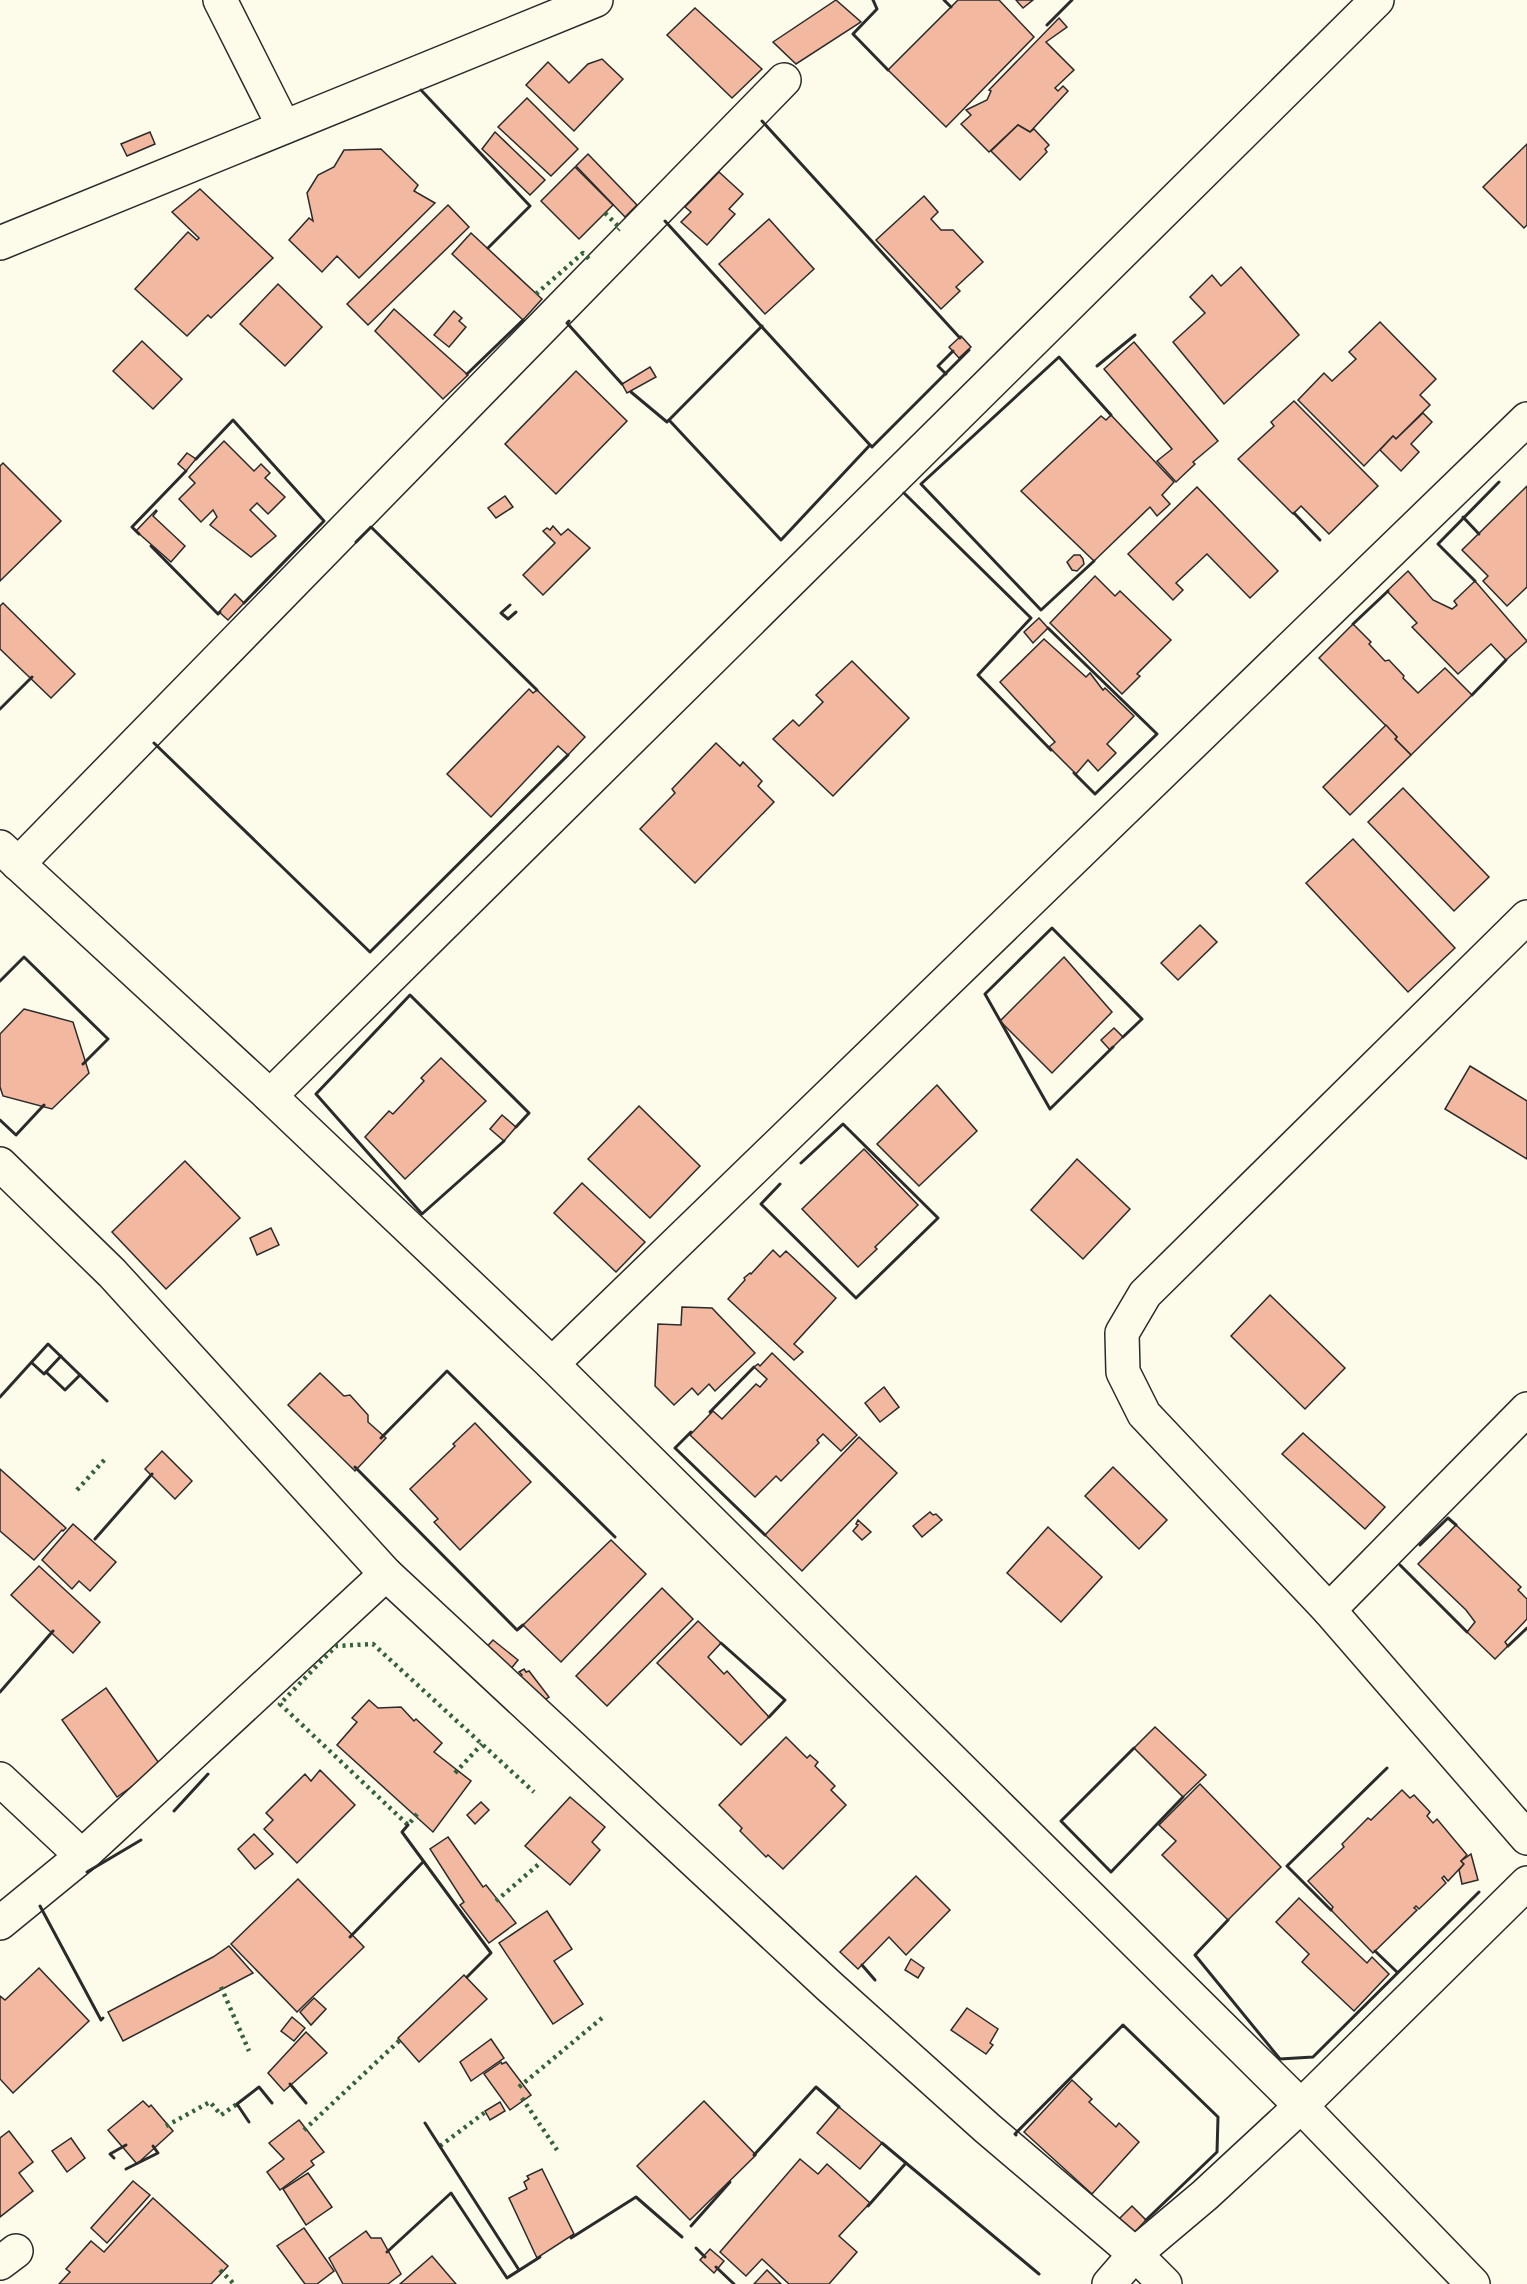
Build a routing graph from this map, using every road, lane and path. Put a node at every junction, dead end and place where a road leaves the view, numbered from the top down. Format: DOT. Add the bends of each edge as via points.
graph roads {
  1 [pos="220,0"];
  2 [pos="596,0"];
  3 [pos="1377,0"];
  4 [pos="784,80"];
  5 [pos="284,128"];
  6 [pos="0,243"];
  7 [pos="1527,419"];
  8 [pos="9,856"];
  9 [pos="1527,917"];
  10 [pos="270,1096"];
  11 [pos="0,1164"];
  12 [pos="552,1364"];
  13 [pos="1527,1409"];
  14 [pos="386,1574"];
  15 [pos="1329,1610"];
  16 [pos="0,1779"];
  17 [pos="1527,1838"];
  18 [pos="82,1856"];
  19 [pos="1527,1883"];
  20 [pos="0,1923"];
  21 [pos="1301,2106"];
  22 [pos="1135,2254"];
  23 [pos="1109,2284"];
  24 [pos="1165,2284"];
  25 [pos="1473,2284"];
  1 -- 5 [label="street"];
  2 -- 5 [label="street"];
  3 -- 10 [label="street"];
  4 -- 8 [label="street"];
  5 -- 6 [label="street"];
  7 -- 12 [label="street"];
  8 -- 10 [label="street"];
  9 -- 15 [label="street" via="1145,1294 1122,1333 1123,1372 1144,1414"];
  10 -- 12 [label="street"];
  11 -- 14 [label="street" via="112,1273"];
  12 -- 21 [label="street"];
  13 -- 15 [label="street"];
  14 -- 18 [label="street"];
  14 -- 22 [label="street" via="829,1986"];
  15 -- 17 [label="street"];
  16 -- 18 [label="street"];
  18 -- 20 [label="street"];
  19 -- 21 [label="street"];
  21 -- 22 [label="street"];
  21 -- 25 [label="street"];
  22 -- 23 [label="street"];
  22 -- 24 [label="street"];
}
